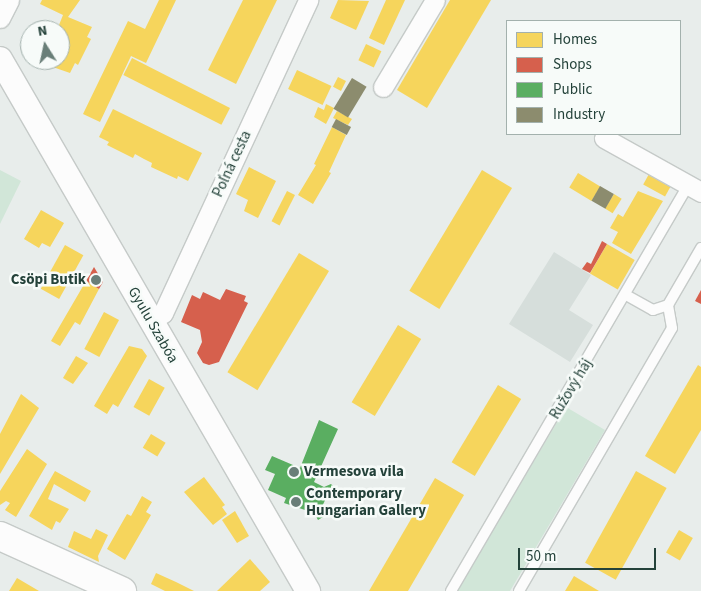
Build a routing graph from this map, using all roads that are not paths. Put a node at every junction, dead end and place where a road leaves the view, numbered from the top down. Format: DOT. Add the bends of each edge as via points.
graph roads {
  1 [pos="8,0"];
  2 [pos="308,0"];
  3 [pos="434,0"];
  4 [pos="0,18"];
  5 [pos="0,59"];
  6 [pos="383,87"];
  7 [pos="613,138"];
  8 [pos="694,189"];
  9 [pos="701,248"];
  10 [pos="626,295"];
  11 [pos="668,305"];
  12 [pos="149,319"];
  13 [pos="0,536"];
  14 [pos="122,591"];
  15 [pos="308,591"];
  16 [pos="451,591"];
  17 [pos="520,591"];
  1 -- 4 [label="street"];
  2 -- 12 [label="street, Poľná cesta" via="163,313"];
  3 -- 6 [label="street"];
  5 -- 12 [label="street, Gyulu Szabóa"];
  7 -- 8 [label="street, Ružový háj"];
  8 -- 10 [label="lane, Ružový háj"];
  9 -- 11 [label="lane"];
  10 -- 11 [label="lane" via="653,310"];
  10 -- 16 [label="lane, Ružový háj"];
  11 -- 17 [label="lane" via="672,328"];
  12 -- 15 [label="street, Gyulu Szabóa"];
  13 -- 14 [label="main road"];
}
